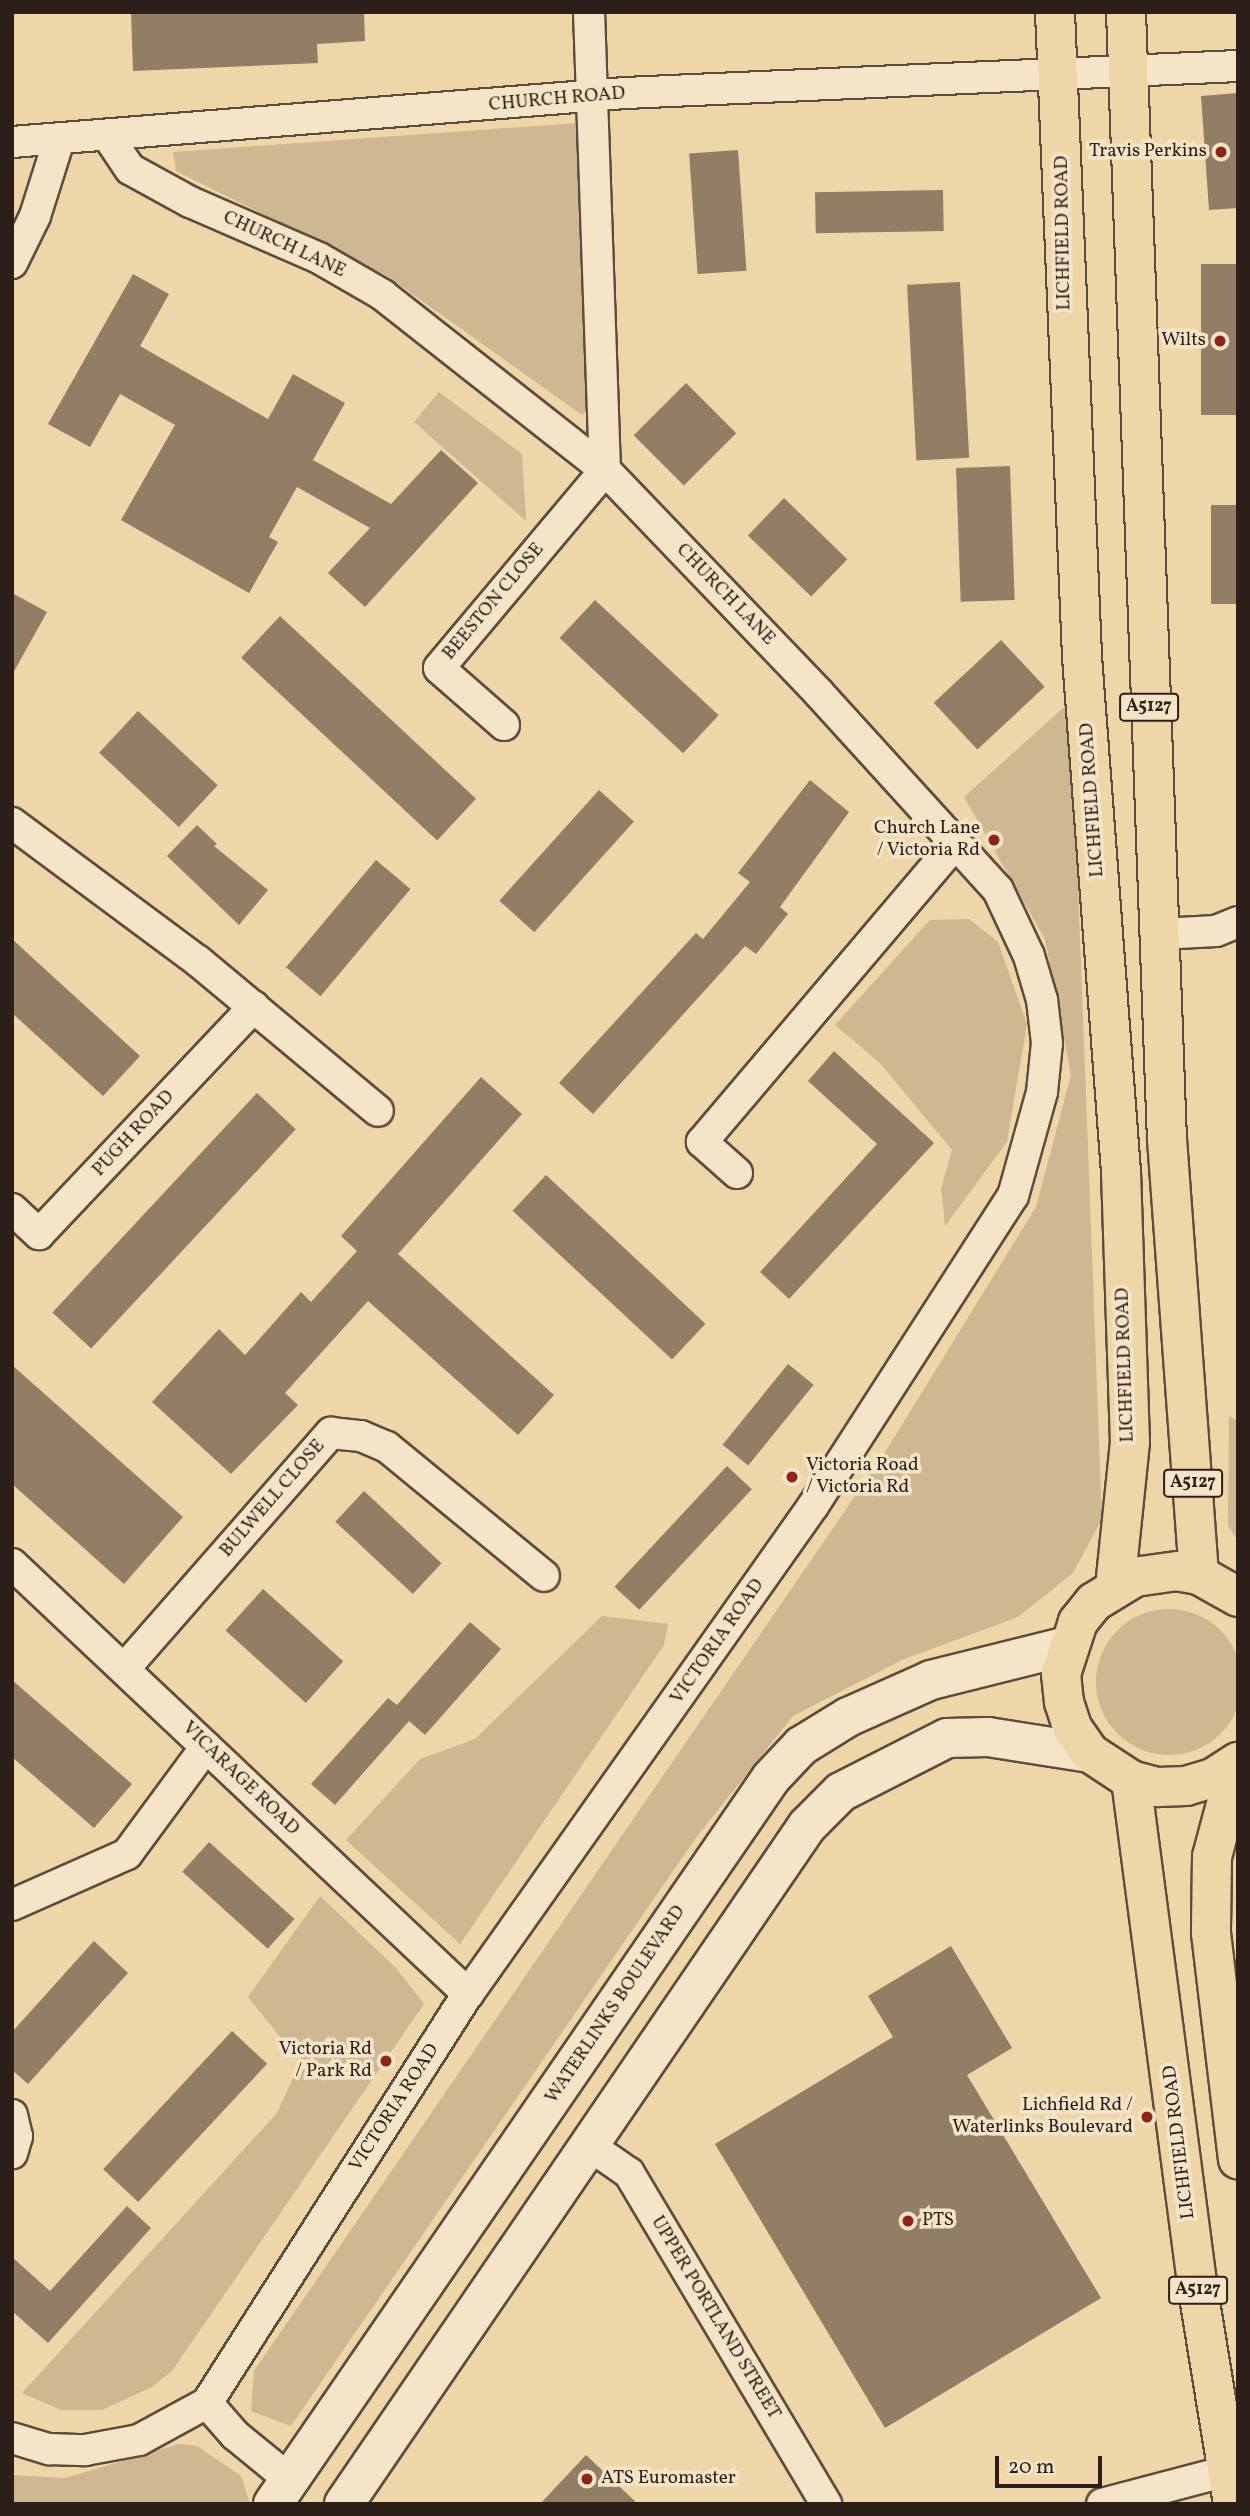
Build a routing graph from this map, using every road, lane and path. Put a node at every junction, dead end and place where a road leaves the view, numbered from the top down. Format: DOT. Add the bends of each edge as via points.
graph roads {
  1 [pos="589,12"];
  2 [pos="1055,12"];
  3 [pos="1126,12"];
  4 [pos="1238,66"];
  5 [pos="1129,72"];
  6 [pos="1057,73"];
  7 [pos="594,98"];
  8 [pos="108,136"];
  9 [pos="59,140"];
  10 [pos="12,142"];
  11 [pos="12,263"];
  12 [pos="605,470"];
  13 [pos="504,725"];
  14 [pos="12,823"];
  15 [pos="956,844"];
  16 [pos="1238,922"];
  17 [pos="1160,934"];
  18 [pos="254,1007"];
  19 [pos="378,1111"];
  20 [pos="737,1173"];
  21 [pos="12,1209"];
  22 [pos="12,1564"];
  23 [pos="544,1576"];
  24 [pos="1199,1576"];
  25 [pos="1115,1586"];
  26 [pos="1238,1597"];
  27 [pos="1067,1646"];
  28 [pos="125,1668"];
  29 [pos="206,1747"];
  30 [pos="1090,1753"];
  31 [pos="1237,1763"];
  32 [pos="1131,1780"];
  33 [pos="12,1905"];
  34 [pos="468,1994"];
  35 [pos="12,2115"];
  36 [pos="590,2146"];
  37 [pos="12,2153"];
  38 [pos="1238,2159"];
  39 [pos="207,2403"];
  40 [pos="12,2438"];
  41 [pos="1230,2487"];
  42 [pos="281,2492"];
  43 [pos="344,2504"];
  44 [pos="826,2504"];
  45 [pos="1102,2504"];
  1 -- 7 [label="street"];
  2 -- 6 [label="main road, LICHFIELD ROAD"];
  3 -- 5 [label="main road, A5127"];
  4 -- 5 [label="street"];
  5 -- 6 [label="street, CHURCH ROAD"];
  5 -- 17 [label="main road, A5127" via="1145,639"];
  6 -- 7 [label="street, CHURCH ROAD"];
  6 -- 25 [label="main road, LICHFIELD ROAD" via="1082,657 1121,1185 1130,1441"];
  7 -- 8 [label="street, CHURCH ROAD"];
  7 -- 12 [label="street"];
  8 -- 9 [label="street, CHURCH ROAD"];
  8 -- 12 [label="street, CHURCH LANE" via="130,169 190,202 318,258 383,295"];
  9 -- 10 [label="street"];
  9 -- 11 [label="street" via="35,216"];
  12 -- 13 [label="street, BEESTON CLOSE" via="439,668"];
  12 -- 15 [label="street, CHURCH LANE"];
  14 -- 18 [label="street"];
  15 -- 20 [label="street" via="702,1142"];
  15 -- 34 [label="street, VICTORIA ROAD" via="998,890 1029,956 1042,1000 1047,1043 1042,1092 1013,1196 813,1506"];
  16 -- 17 [label="street" via="1216,931"];
  17 -- 24 [label="main road, A5127" via="1167,1139"];
  18 -- 19 [label="street"];
  18 -- 21 [label="street, PUGH ROAD" via="39,1234"];
  22 -- 28 [label="street, VICARAGE ROAD"];
  23 -- 28 [label="street, BULWELL CLOSE" via="387,1447 361,1436 331,1433"];
  24 -- 25 [label="main road" via="1156,1572"];
  24 -- 26 [label="main road"];
  25 -- 27 [label="main road" via="1086,1612"];
  27 -- 30 [label="main road" via="1064,1702 1073,1729"];
  27 -- 42 [label="main road, WATERLINKS BOULEVARD" via="931,1680 801,1746 771,1778"];
  28 -- 29 [label="street, VICARAGE ROAD"];
  29 -- 33 [label="street" via="127,1854"];
  29 -- 34 [label="street, VICARAGE ROAD"];
  30 -- 32 [label="main road"];
  30 -- 36 [label="main road" via="988,1737 947,1738 841,1792 807,1826"];
  31 -- 32 [label="main road" via="1213,1778 1186,1786 1158,1787"];
  31 -- 38 [label="main road" via="1212,1857 1211,1933"];
  32 -- 41 [label="main road, LICHFIELD ROAD / A5127" via="1198,2290"];
  34 -- 39 [label="street, VICTORIA ROAD"];
  35 -- 37 [label="street" via="17,2136"];
  36 -- 43 [label="main road"];
  36 -- 44 [label="street, UPPER PORTLAND STREET" via="629,2173"];
  39 -- 40 [label="street, VICTORIA ROAD" via="139,2440 85,2451 49,2449"];
  39 -- 42 [label="street"];
  41 -- 45 [label="street"];
}
